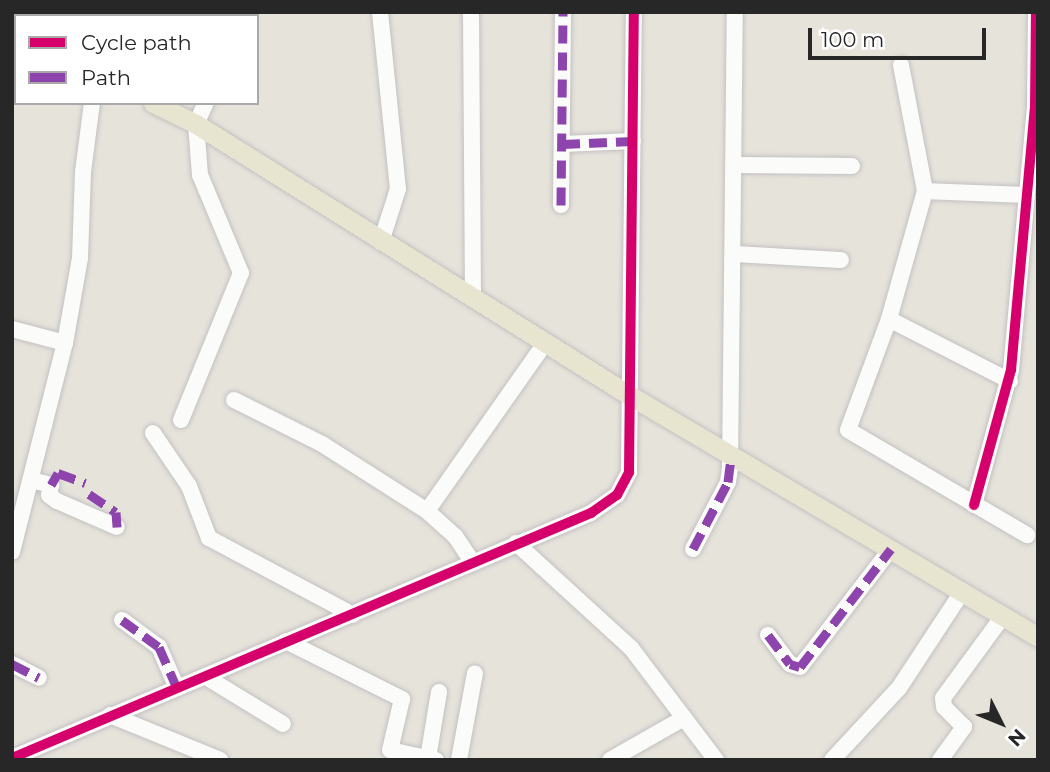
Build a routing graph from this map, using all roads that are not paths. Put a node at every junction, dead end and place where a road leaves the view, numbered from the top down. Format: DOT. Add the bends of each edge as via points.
graph roads {
  1 [pos="380,12"];
  2 [pos="471,12"];
  3 [pos="563,12"];
  4 [pos="634,12"];
  5 [pos="735,12"];
  6 [pos="1036,12"];
  7 [pos="901,65"];
  8 [pos="92,105"];
  9 [pos="157,105"];
  10 [pos="205,105"];
  11 [pos="196,124"];
  12 [pos="633,141"];
  13 [pos="562,144"];
  14 [pos="737,165"];
  15 [pos="852,166"];
  16 [pos="925,191"];
  17 [pos="1025,195"];
  18 [pos="561,205"];
  19 [pos="381,242"];
  20 [pos="734,254"];
  21 [pos="841,260"];
  22 [pos="473,299"];
  23 [pos="889,319"];
  24 [pos="12,329"];
  25 [pos="65,342"];
  26 [pos="545,343"];
  27 [pos="1010,381"];
  28 [pos="629,395"];
  29 [pos="233,400"];
  30 [pos="181,420"];
  31 [pos="153,433"];
  32 [pos="731,456"];
  33 [pos="31,480"];
  34 [pos="974,505"];
  35 [pos="427,511"];
  36 [pos="117,527"];
  37 [pos="1027,535"];
  38 [pos="516,543"];
  39 [pos="694,549"];
  40 [pos="891,549"];
  41 [pos="12,552"];
  42 [pos="473,563"];
  43 [pos="962,592"];
  44 [pos="353,615"];
  45 [pos="1003,616"];
  46 [pos="122,620"];
  47 [pos="768,635"];
  48 [pos="1038,636"];
  49 [pos="286,641"];
  50 [pos="12,664"];
  51 [pos="475,673"];
  52 [pos="206,677"];
  53 [pos="39,678"];
  54 [pos="177,688"];
  55 [pos="439,692"];
  56 [pos="110,715"];
  57 [pos="684,718"];
  58 [pos="283,723"];
  59 [pos="408,757"];
  60 [pos="12,758"];
  61 [pos="432,759"];
  62 [pos="220,760"];
  63 [pos="459,760"];
  64 [pos="610,760"];
  65 [pos="716,760"];
  66 [pos="832,760"];
  67 [pos="940,760"];
  1 -- 19 [label="street" via="398,189"];
  2 -- 22 [label="street"];
  3 -- 13 [label="street"];
  4 -- 12 [label="street"];
  5 -- 14 [label="street"];
  6 -- 17 [label="street" via="1035,97"];
  7 -- 16 [label="street"];
  8 -- 25 [label="street" via="83,172 81,248"];
  9 -- 11 [label="main road"];
  10 -- 11 [label="street"];
  11 -- 19 [label="main road"];
  11 -- 30 [label="street" via="202,182 241,273"];
  12 -- 13 [label="street"];
  12 -- 28 [label="street"];
  13 -- 18 [label="street"];
  14 -- 15 [label="street"];
  14 -- 20 [label="street"];
  16 -- 17 [label="street"];
  16 -- 23 [label="street"];
  17 -- 27 [label="street"];
  19 -- 22 [label="main road"];
  20 -- 21 [label="street"];
  20 -- 32 [label="street"];
  22 -- 26 [label="main road"];
  23 -- 27 [label="street"];
  23 -- 34 [label="street" via="848,430"];
  24 -- 25 [label="street"];
  25 -- 33 [label="street"];
  26 -- 28 [label="main road"];
  26 -- 35 [label="street"];
  27 -- 34 [label="street"];
  28 -- 32 [label="main road"];
  28 -- 38 [label="street" via="629,472 617,495 591,513"];
  29 -- 35 [label="street" via="322,444"];
  31 -- 44 [label="street" via="189,486 209,538"];
  32 -- 39 [label="street" via="728,482"];
  32 -- 40 [label="main road"];
  33 -- 36 [label="street" via="51,485 49,495 57,501"];
  33 -- 41 [label="street"];
  34 -- 37 [label="street"];
  35 -- 42 [label="street" via="455,536"];
  38 -- 42 [label="street"];
  38 -- 57 [label="street" via="624,641"];
  40 -- 43 [label="main road"];
  40 -- 47 [label="street" via="800,667 790,663"];
  42 -- 44 [label="street"];
  43 -- 45 [label="main road"];
  43 -- 66 [label="street" via="899,688"];
  44 -- 49 [label="street"];
  45 -- 48 [label="main road"];
  45 -- 67 [label="street" via="943,698 944,707 964,727"];
  46 -- 54 [label="street" via="159,647"];
  49 -- 52 [label="street"];
  49 -- 59 [label="street" via="402,699 389,748"];
  50 -- 53 [label="street"];
  51 -- 63 [label="street"];
  52 -- 54 [label="street"];
  52 -- 58 [label="street"];
  54 -- 56 [label="street"];
  55 -- 61 [label="street"];
  56 -- 60 [label="street"];
  56 -- 62 [label="street"];
  57 -- 64 [label="street"];
  57 -- 65 [label="street"];
  59 -- 61 [label="street"];
}
